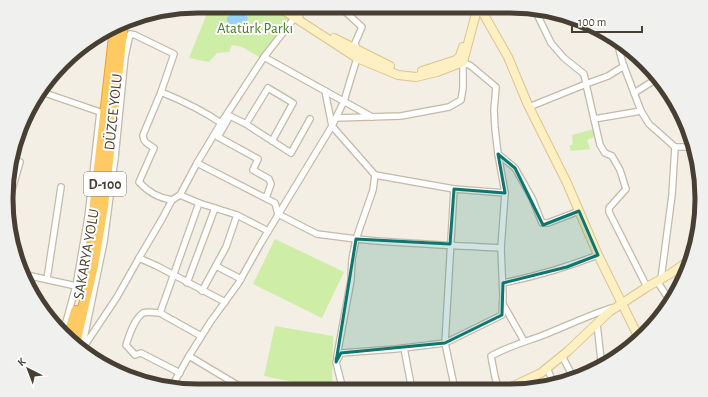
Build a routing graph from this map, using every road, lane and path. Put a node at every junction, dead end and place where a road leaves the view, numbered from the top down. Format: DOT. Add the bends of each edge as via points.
graph roads {
  1 [pos="290,13"];
  2 [pos="293,13"];
  3 [pos="347,13"];
  4 [pos="471,13"];
  5 [pos="476,13"];
  6 [pos="483,13"];
  7 [pos="296,16"];
  8 [pos="538,16"];
  9 [pos="122,29"];
  10 [pos="114,33"];
  11 [pos="619,49"];
  12 [pos="357,54"];
  13 [pos="264,57"];
  14 [pos="459,61"];
  15 [pos="624,66"];
  16 [pos="653,81"];
  17 [pos="586,84"];
  18 [pos="325,91"];
  19 [pos="161,92"];
  20 [pos="45,93"];
  21 [pos="634,93"];
  22 [pos="344,101"];
  23 [pos="529,107"];
  24 [pos="641,112"];
  25 [pos="372,117"];
  26 [pos="310,118"];
  27 [pos="336,118"];
  28 [pos="594,118"];
  29 [pos="221,123"];
  30 [pos="246,124"];
  31 [pos="332,126"];
  32 [pos="272,141"];
  33 [pos="675,147"];
  34 [pos="688,147"];
  35 [pos="498,154"];
  36 [pos="20,162"];
  37 [pos="197,163"];
  38 [pos="375,175"];
  39 [pos="13,186"];
  40 [pos="61,187"];
  41 [pos="454,190"];
  42 [pos="505,193"];
  43 [pos="180,195"];
  44 [pos="266,198"];
  45 [pos="172,200"];
  46 [pos="199,203"];
  47 [pos="215,208"];
  48 [pos="579,211"];
  49 [pos="278,214"];
  50 [pos="237,215"];
  51 [pos="268,231"];
  52 [pos="356,239"];
  53 [pos="450,244"];
  54 [pos="501,248"];
  55 [pos="598,255"];
  56 [pos="139,258"];
  57 [pos="216,266"];
  58 [pos="682,266"];
  59 [pos="30,276"];
  60 [pos="174,276"];
  61 [pos="47,279"];
  62 [pos="241,279"];
  63 [pos="659,280"];
  64 [pos="187,283"];
  65 [pos="503,283"];
  66 [pos="76,286"];
  67 [pos="647,287"];
  68 [pos="202,291"];
  69 [pos="667,296"];
  70 [pos="225,302"];
  71 [pos="503,304"];
  72 [pos="622,304"];
  73 [pos="160,313"];
  74 [pos="597,324"];
  75 [pos="65,327"];
  76 [pos="70,332"];
  77 [pos="637,334"];
  78 [pos="201,336"];
  79 [pos="76,338"];
  80 [pos="524,341"];
  81 [pos="446,343"];
  82 [pos="83,344"];
  83 [pos="85,345"];
  84 [pos="404,348"];
  85 [pos="189,356"];
  86 [pos="562,356"];
  87 [pos="601,360"];
  88 [pos="336,362"];
  89 [pos="547,368"];
  90 [pos="180,373"];
  91 [pos="571,373"];
  92 [pos="552,379"];
  93 [pos="174,382"];
  94 [pos="236,384"];
  95 [pos="342,384"];
  96 [pos="411,384"];
  97 [pos="455,384"];
  98 [pos="497,384"];
  99 [pos="519,384"];
  1 -- 7 [label="main road"];
  2 -- 7 [label="main road"];
  3 -- 12 [label="street" via="362,27 356,43"];
  4 -- 14 [label="main road"];
  5 -- 14 [label="main road"];
  6 -- 23 [label="main road" via="508,57"];
  7 -- 12 [label="main road"];
  7 -- 13 [label="street"];
  8 -- 17 [label="street" via="551,43 564,58 584,74"];
  9 -- 79 [label="highway, DÜZCE YOLU / D-100" via="103,207 93,266"];
  10 -- 76 [label="highway, SAKARYA YOLU / D-100" via="88,260"];
  11 -- 15 [label="street"];
  12 -- 14 [label="main road" via="407,72 419,72"];
  12 -- 22 [label="street"];
  13 -- 18 [label="street"];
  13 -- 29 [label="street"];
  14 -- 25 [label="street" via="463,88 460,100 449,107 401,116"];
  14 -- 35 [label="street" via="471,66 496,87 494,110"];
  15 -- 17 [label="street" via="608,76"];
  15 -- 21 [label="street"];
  16 -- 21 [label="street"];
  17 -- 23 [label="street"];
  17 -- 28 [label="street"];
  18 -- 22 [label="street"];
  18 -- 31 [label="street"];
  19 -- 29 [label="street" via="191,104"];
  19 -- 45 [label="street" via="143,135 146,143 154,148 139,182 159,198"];
  19 -- 82 [label="street" via="174,54 130,34 125,57 104,242"];
  20 -- 66 [label="street" via="100,112 88,217"];
  21 -- 24 [label="street"];
  22 -- 25 [label="street"];
  22 -- 27 [label="street"];
  23 -- 48 [label="main road"];
  24 -- 28 [label="street"];
  24 -- 33 [label="street" via="649,124"];
  25 -- 27 [label="street"];
  26 -- 32 [label="street" via="291,153"];
  27 -- 31 [label="street"];
  28 -- 67 [label="street" via="600,145 605,153 612,156 626,188 609,208 609,212"];
  29 -- 37 [label="street"];
  30 -- 32 [label="street"];
  30 -- 32 [label="street" via="268,88 293,103"];
  30 -- 44 [label="street" via="230,116 218,137 258,159 253,170 269,179 271,184"];
  31 -- 38 [label="street"];
  31 -- 49 [label="street"];
  33 -- 34 [label="street"];
  33 -- 63 [label="street" via="672,195"];
  35 -- 42 [label="street"];
  35 -- 48 [label="street" via="515,168 532,198 542,223"];
  36 -- 39 [label="street"];
  37 -- 43 [label="street"];
  37 -- 44 [label="street"];
  38 -- 41 [label="street"];
  38 -- 52 [label="street" via="373,190"];
  40 -- 61 [label="street"];
  41 -- 42 [label="street"];
  41 -- 53 [label="street"];
  42 -- 54 [label="street"];
  43 -- 45 [label="street"];
  43 -- 46 [label="street"];
  44 -- 49 [label="street" via="275,203"];
  45 -- 56 [label="street"];
  46 -- 47 [label="street"];
  46 -- 60 [label="street"];
  47 -- 50 [label="street"];
  47 -- 64 [label="street"];
  48 -- 55 [label="main road"];
  49 -- 51 [label="street"];
  49 -- 52 [label="street" via="317,234"];
  50 -- 51 [label="street"];
  50 -- 57 [label="street" via="226,247"];
  51 -- 62 [label="street"];
  52 -- 53 [label="street" via="398,244"];
  52 -- 88 [label="street"];
  53 -- 54 [label="street"];
  53 -- 81 [label="street"];
  54 -- 65 [label="street"];
  55 -- 65 [label="street" via="567,267"];
  55 -- 72 [label="main road"];
  56 -- 60 [label="street"];
  56 -- 83 [label="street"];
  57 -- 62 [label="street"];
  57 -- 68 [label="street"];
  58 -- 63 [label="main road"];
  59 -- 61 [label="street"];
  60 -- 64 [label="street"];
  60 -- 73 [label="street"];
  61 -- 66 [label="street"];
  62 -- 70 [label="street"];
  63 -- 67 [label="main road"];
  63 -- 69 [label="street"];
  64 -- 68 [label="street"];
  65 -- 71 [label="street"];
  66 -- 75 [label="street"];
  67 -- 72 [label="main road"];
  68 -- 70 [label="street"];
  70 -- 78 [label="street"];
  71 -- 80 [label="street"];
  71 -- 81 [label="street" via="502,315"];
  72 -- 74 [label="main road"];
  72 -- 77 [label="main road"];
  72 -- 80 [label="street"];
  73 -- 78 [label="street"];
  73 -- 90 [label="street" via="149,312 137,319 126,345 135,355 141,353"];
  74 -- 86 [label="main road"];
  74 -- 87 [label="street"];
  78 -- 85 [label="street"];
  80 -- 98 [label="street" via="491,356"];
  81 -- 84 [label="street"];
  81 -- 97 [label="street"];
  84 -- 88 [label="street" via="341,353"];
  84 -- 96 [label="street"];
  85 -- 90 [label="street"];
  85 -- 94 [label="street"];
  86 -- 89 [label="main road"];
  86 -- 91 [label="street"];
  88 -- 95 [label="street"];
  89 -- 92 [label="street"];
  89 -- 99 [label="main road"];
  90 -- 93 [label="street"];
}
